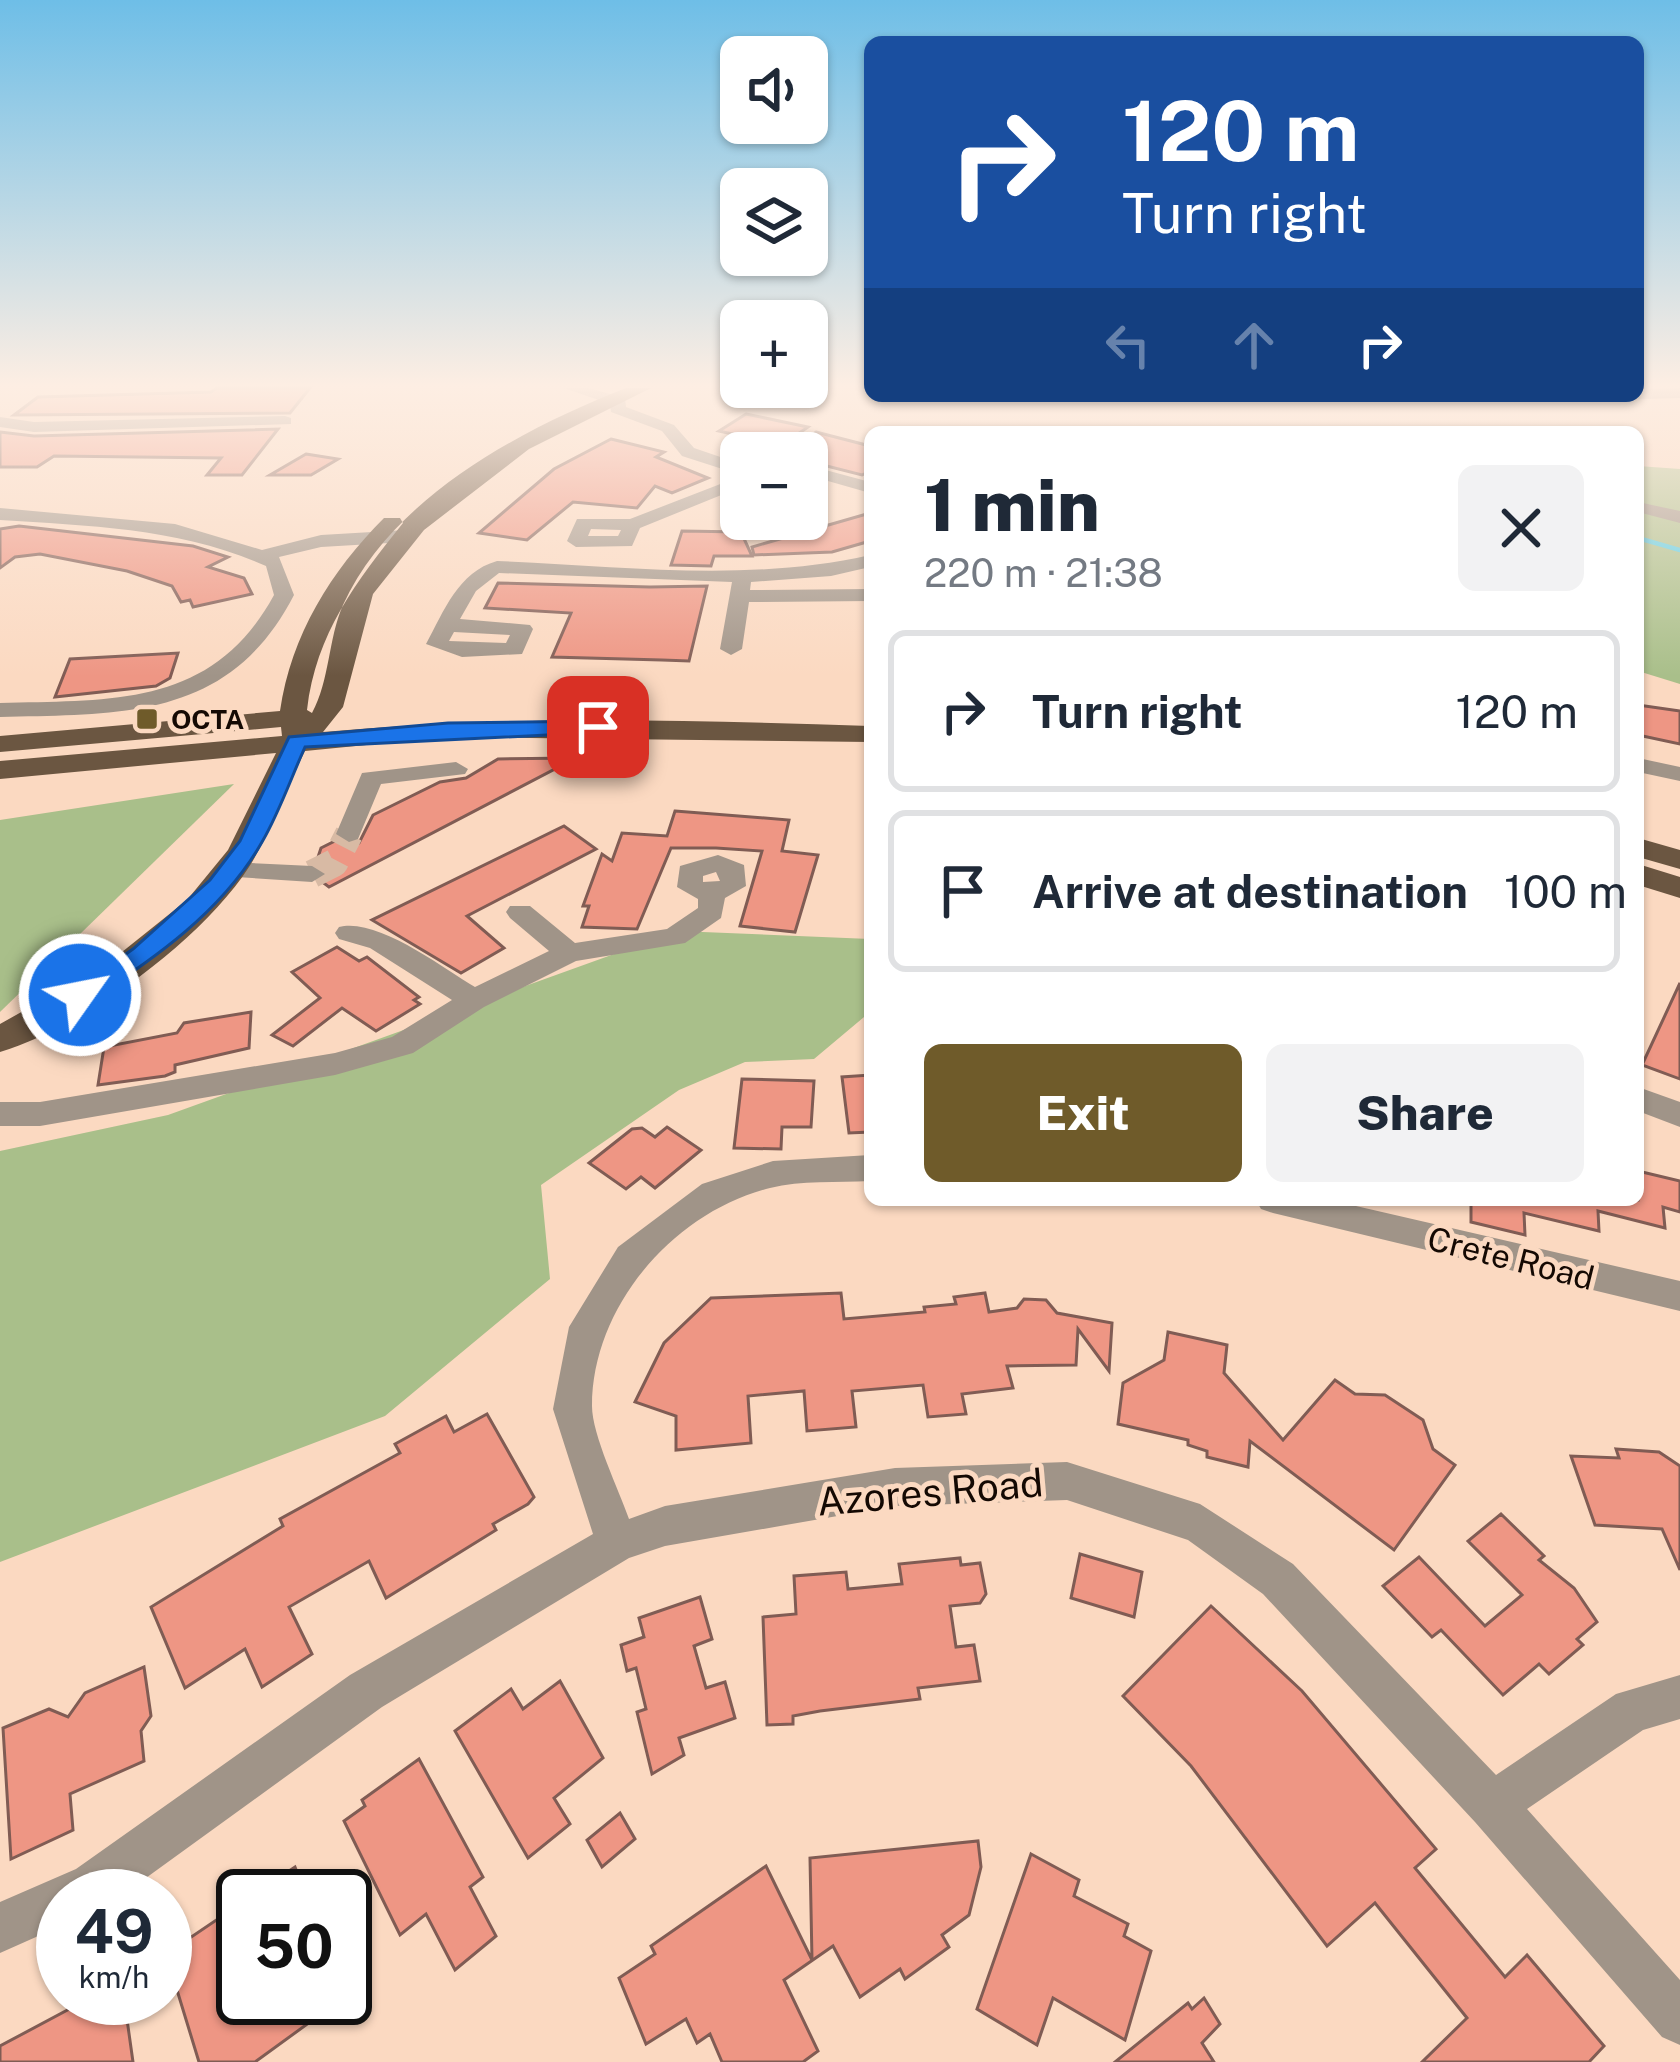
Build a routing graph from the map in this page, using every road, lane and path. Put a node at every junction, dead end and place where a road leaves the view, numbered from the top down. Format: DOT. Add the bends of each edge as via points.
graph roads {
  1 [pos="440,484"];
  2 [pos="720,489"];
  3 [pos="1644,508"];
  4 [pos="0,514"];
  5 [pos="1680,517"];
  6 [pos="1644,519"];
  7 [pos="632,525"];
  8 [pos="1680,526"];
  9 [pos="393,535"];
  10 [pos="254,552"];
  11 [pos="864,563"];
  12 [pos="847,568"];
  13 [pos="864,578"];
  14 [pos="741,585"];
  15 [pos="864,595"];
  16 [pos="448,625"];
  17 [pos="731,649"];
  18 [pos="0,710"];
  19 [pos="864,711"];
  20 [pos="326,714"];
  21 [pos="294,729"];
  22 [pos="864,734"];
  23 [pos="0,744"];
  24 [pos="1644,766"];
  25 [pos="456,769"];
  26 [pos="0,770"];
  27 [pos="1680,774"];
  28 [pos="349,834"];
  29 [pos="1644,849"];
  30 [pos="1680,860"];
  31 [pos="230,870"];
  32 [pos="312,874"];
  33 [pos="1644,876"];
  34 [pos="1680,888"];
  35 [pos="712,893"];
  36 [pos="520,911"];
  37 [pos="350,933"];
  38 [pos="569,952"];
  39 [pos="474,1000"];
  40 [pos="0,1039"];
  41 [pos="1644,1100"];
  42 [pos="0,1114"];
  43 [pos="1680,1115"];
  44 [pos="864,1168"];
  45 [pos="1298,1206"];
  46 [pos="1680,1296"];
  47 [pos="616,1543"];
  48 [pos="1680,1697"];
  49 [pos="1492,1805"];
  50 [pos="117,1869"];
  51 [pos="36,1912"];
  52 [pos="0,1928"];
  53 [pos="1680,2019"];
  1 -- 9 [label="main road"];
  2 -- 7 [label="street"];
  3 -- 5 [label="street"];
  4 -- 10 [label="street" via="125,521"];
  6 -- 8 [label="street"];
  9 -- 10 [label="street"];
  9 -- 20 [label="main road" via="352,613"];
  9 -- 21 [label="main road" via="328,601"];
  10 -- 18 [label="street" via="274,563 284,595 240,664 157,699"];
  11 -- 12 [label="street"];
  12 -- 13 [label="street"];
  12 -- 14 [label="street"];
  14 -- 15 [label="street"];
  14 -- 16 [label="street" via="488,568"];
  14 -- 17 [label="street"];
  19 -- 20 [label="main road" via="584,704"];
  20 -- 21 [label="main road"];
  21 -- 22 [label="main road"];
  21 -- 23 [label="main road"];
  21 -- 26 [label="main road"];
  21 -- 31 [label="main road" via="251,842"];
  24 -- 27 [label="street"];
  25 -- 28 [label="street" via="371,778"];
  29 -- 30 [label="main road"];
  31 -- 32 [label="street"];
  31 -- 40 [label="main road" via="142,955"];
  33 -- 34 [label="main road"];
  35 -- 38 [label="street" via="712,912 675,938"];
  36 -- 38 [label="street"];
  37 -- 39 [label="street"];
  38 -- 39 [label="street"];
  39 -- 42 [label="street" via="402,1045 335,1064"];
  41 -- 43 [label="street"];
  44 -- 47 [label="street" via="772,1174 714,1192 630,1257 587,1328 572,1409"];
  45 -- 46 [label="street, Crete Road"];
  47 -- 49 [label="street, Azores Road" via="665,1526 895,1487 1067,1481 1130,1498 1200,1524 1278,1579"];
  47 -- 50 [label="street, Azores Road" via="366,1690"];
  48 -- 49 [label="street" via="1632,1710"];
  49 -- 53 [label="street, Azores Road"];
  51 -- 52 [label="street, Azores Road"];
}
